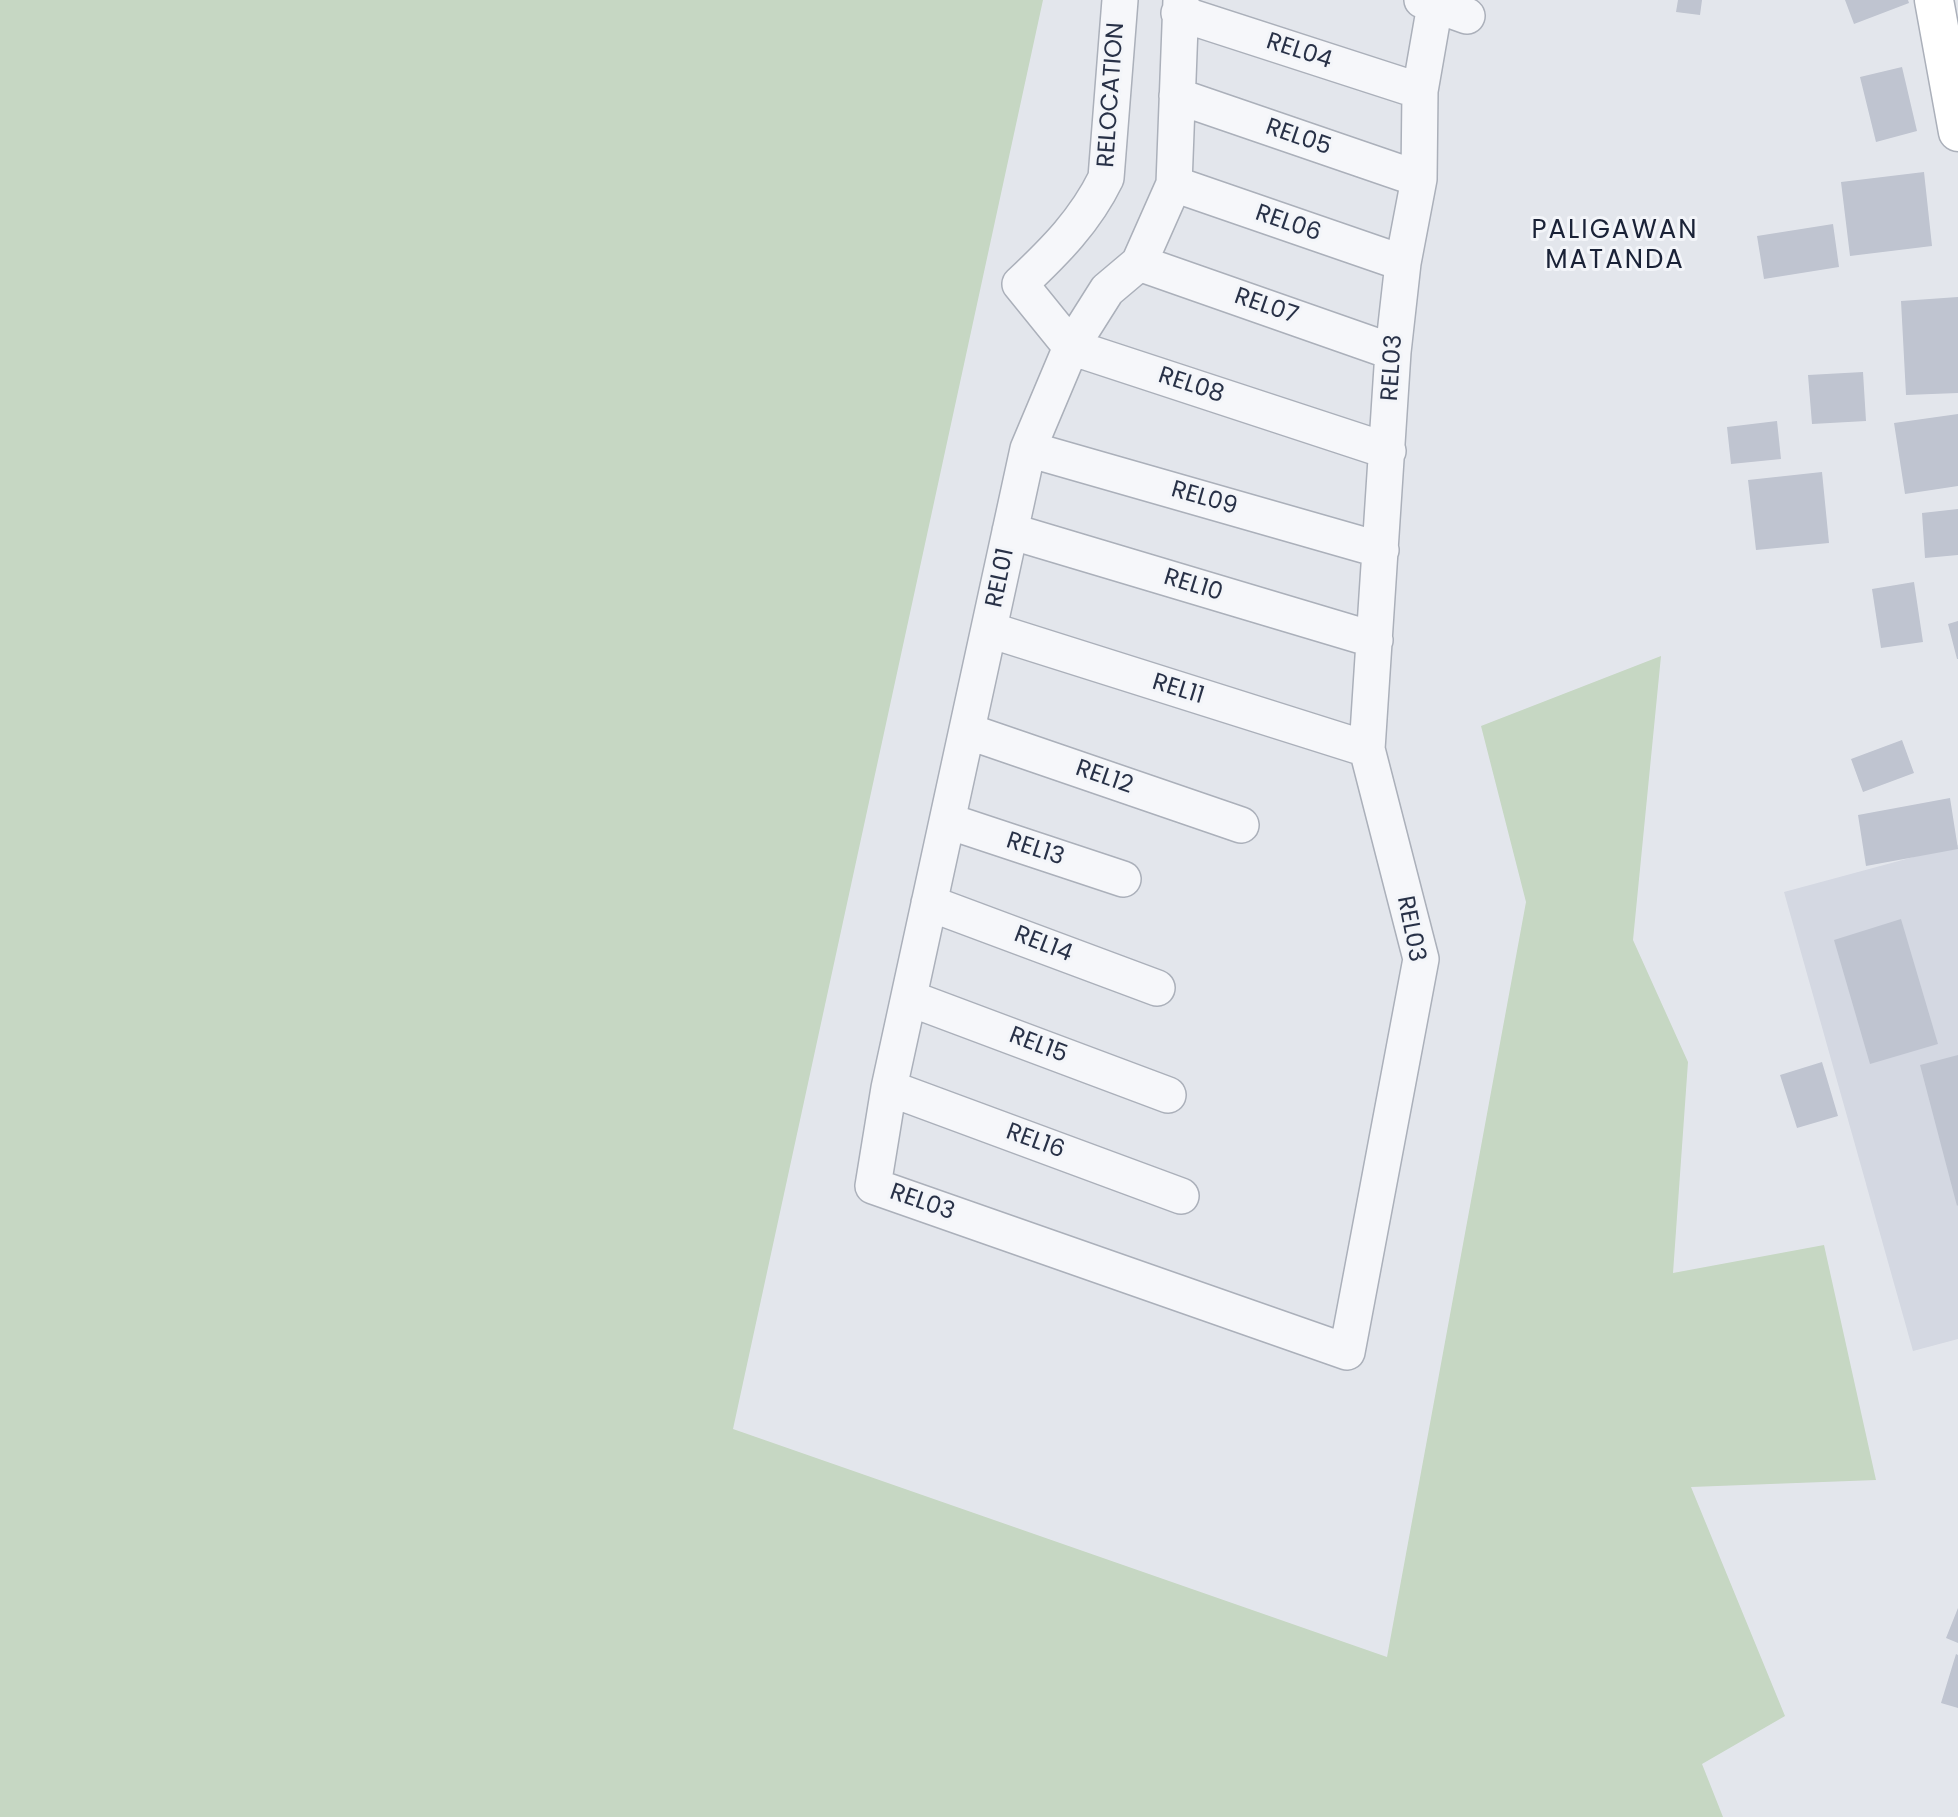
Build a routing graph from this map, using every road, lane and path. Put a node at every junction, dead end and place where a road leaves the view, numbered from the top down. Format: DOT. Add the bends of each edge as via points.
graph roads {
  1 [pos="1120,0"];
  2 [pos="1934,0"];
  3 [pos="1428,2"];
  4 [pos="1180,6"];
  5 [pos="1467,16"];
  6 [pos="1420,91"];
  7 [pos="1177,96"];
  8 [pos="1958,132"];
  9 [pos="1419,179"];
  10 [pos="1174,184"];
  11 [pos="1139,263"];
  12 [pos="1403,263"];
  13 [pos="1071,348"];
  14 [pos="1393,352"];
  15 [pos="1028,449"];
  16 [pos="1388,451"];
  17 [pos="1010,531"];
  18 [pos="1381,550"];
  19 [pos="990,630"];
  20 [pos="1375,640"];
  21 [pos="967,731"];
  22 [pos="1367,749"];
  23 [pos="947,821"];
  24 [pos="1241,825"];
  25 [pos="1123,879"];
  26 [pos="929,903"];
  27 [pos="1157,988"];
  28 [pos="909,998"];
  29 [pos="889,1088"];
  30 [pos="1168,1095"];
  31 [pos="873,1186"];
  32 [pos="1181,1196"];
  1 -- 13 [label="street, RELOCATION" via="1107,178 1066,240 1020,284"];
  2 -- 8 [label="street"];
  3 -- 5 [label="street"];
  3 -- 6 [label="street, REL03"];
  4 -- 6 [label="street, REL04"];
  4 -- 7 [label="street, REL01"];
  6 -- 9 [label="street, REL03"];
  7 -- 9 [label="street, REL05"];
  7 -- 10 [label="street, REL01"];
  9 -- 12 [label="street, REL03"];
  10 -- 11 [label="street, REL01"];
  10 -- 12 [label="street, REL06"];
  11 -- 13 [label="street, REL01" via="1107,290"];
  11 -- 14 [label="street, REL07"];
  12 -- 14 [label="street, REL03"];
  13 -- 15 [label="street, REL01"];
  13 -- 16 [label="street, REL08"];
  14 -- 16 [label="street, REL03"];
  15 -- 17 [label="street, REL01"];
  15 -- 18 [label="street, REL09"];
  16 -- 18 [label="street, REL03"];
  17 -- 19 [label="street, REL01"];
  17 -- 20 [label="street, REL10"];
  18 -- 20 [label="street, REL03"];
  19 -- 21 [label="street, REL01"];
  19 -- 22 [label="street, REL11"];
  20 -- 22 [label="street, REL03"];
  21 -- 23 [label="street, REL01"];
  21 -- 24 [label="street, REL12"];
  22 -- 31 [label="street, REL03" via="1421,959 1347,1352"];
  23 -- 25 [label="street, REL13"];
  23 -- 26 [label="street, REL01"];
  26 -- 27 [label="street, REL14"];
  26 -- 28 [label="street, REL01"];
  28 -- 29 [label="street, REL01"];
  28 -- 30 [label="street, REL15"];
  29 -- 31 [label="street, REL01"];
  29 -- 32 [label="street, REL16"];
}
